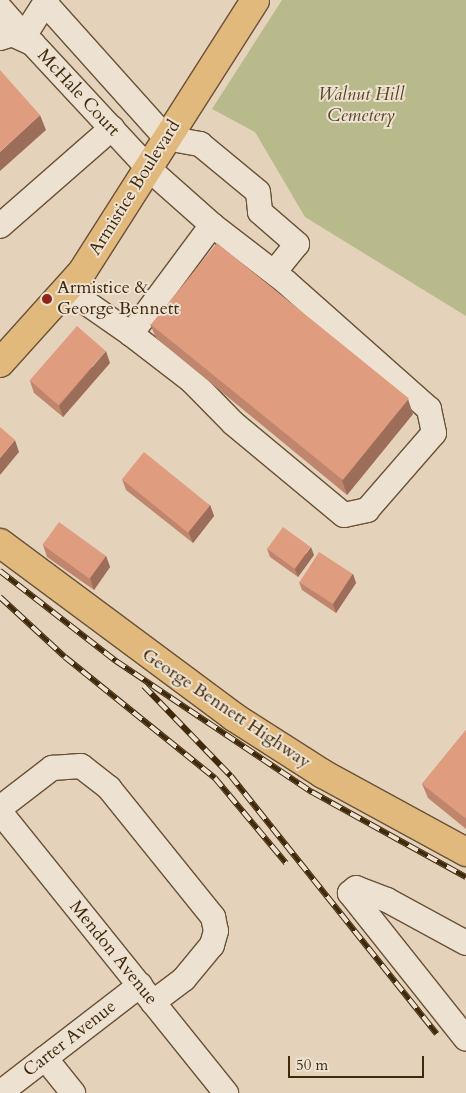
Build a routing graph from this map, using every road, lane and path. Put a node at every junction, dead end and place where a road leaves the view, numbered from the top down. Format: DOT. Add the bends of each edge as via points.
graph roads {
  1 [pos="46,2"];
  2 [pos="249,3"];
  3 [pos="0,8"];
  4 [pos="24,36"];
  5 [pos="0,38"];
  6 [pos="112,128"];
  7 [pos="166,138"];
  8 [pos="149,169"];
  9 [pos="212,225"];
  10 [pos="0,226"];
  11 [pos="274,272"];
  12 [pos="68,290"];
  13 [pos="131,334"];
  14 [pos="0,363"];
  15 [pos="0,543"];
  16 [pos="1,816"];
  17 [pos="466,852"];
  18 [pos="466,943"];
  19 [pos="146,994"];
  20 [pos="465,1037"];
  21 [pos="45,1058"];
  22 [pos="0,1093"];
  23 [pos="73,1093"];
  24 [pos="226,1093"];
  1 -- 4 [label="street"];
  1 -- 7 [label="street"];
  2 -- 7 [label="main road, Armistice Boulevard"];
  3 -- 4 [label="street"];
  4 -- 5 [label="street, McHale Court" via="6,34"];
  4 -- 6 [label="street, McHale Court"];
  6 -- 8 [label="street, McHale Court"];
  6 -- 10 [label="street"];
  7 -- 8 [label="main road, Armistice Boulevard"];
  7 -- 11 [label="street" via="200,144 258,192 260,212 297,244"];
  8 -- 9 [label="street, McHale Court"];
  8 -- 12 [label="main road, Armistice Boulevard"];
  9 -- 11 [label="street, McHale Court"];
  9 -- 13 [label="street"];
  11 -- 13 [label="street, McHale Court" via="429,409 434,433 367,510 344,515 233,423 192,381"];
  12 -- 13 [label="street"];
  12 -- 14 [label="main road, Armistice Boulevard"];
  15 -- 17 [label="main road, George Bennett Highway" via="234,718 323,774"];
  16 -- 19 [label="street, Mendon Avenue"];
  16 -- 19 [label="street, Carter Avenue" via="52,768 81,766 108,788 212,918 216,931 207,952 184,979"];
  18 -- 20 [label="street" via="387,900 356,888 350,893"];
  19 -- 21 [label="street, Carter Avenue"];
  19 -- 24 [label="street, Mendon Avenue"];
  21 -- 22 [label="street, Carter Avenue"];
  21 -- 23 [label="street"];
}
